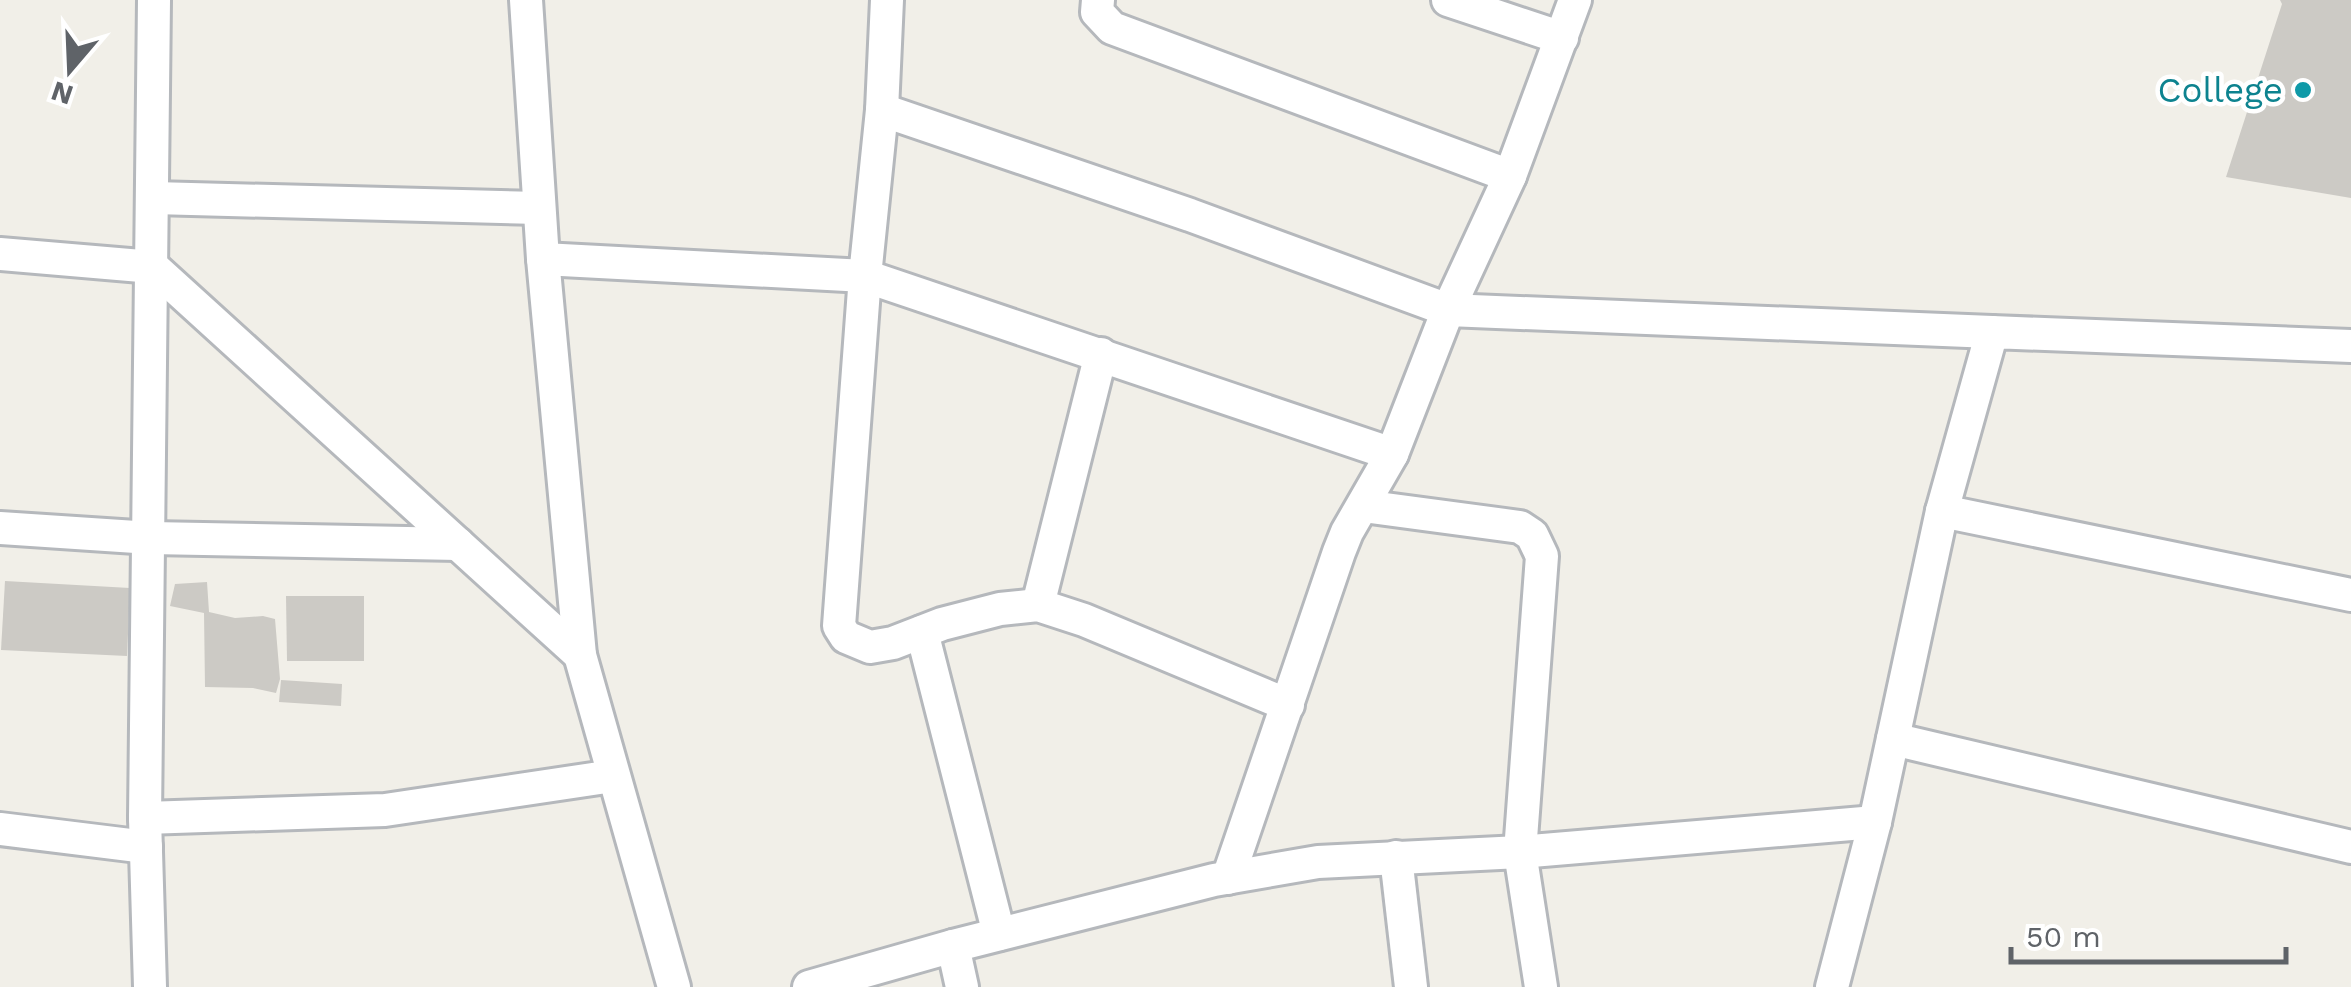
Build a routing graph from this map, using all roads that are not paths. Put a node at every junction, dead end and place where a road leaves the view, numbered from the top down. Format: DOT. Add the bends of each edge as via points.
graph roads {
  1 [pos="154,0"];
  2 [pos="526,0"];
  3 [pos="887,0"];
  4 [pos="1098,0"];
  5 [pos="1448,0"];
  6 [pos="1575,0"];
  7 [pos="1562,38"];
  8 [pos="882,110"];
  9 [pos="1510,176"];
  10 [pos="154,198"];
  11 [pos="539,208"];
  12 [pos="0,254"];
  13 [pos="542,259"];
  14 [pos="153,267"];
  15 [pos="865,276"];
  16 [pos="1448,310"];
  17 [pos="1992,332"];
  18 [pos="2351,346"];
  19 [pos="1101,354"];
  20 [pos="1392,454"];
  21 [pos="1362,506"];
  22 [pos="1942,511"];
  23 [pos="0,528"];
  24 [pos="150,538"];
  25 [pos="458,544"];
  26 [pos="2351,596"];
  27 [pos="1038,605"];
  28 [pos="922,632"];
  29 [pos="580,655"];
  30 [pos="1288,705"];
  31 [pos="1893,739"];
  32 [pos="613,776"];
  33 [pos="1874,822"];
  34 [pos="0,829"];
  35 [pos="146,832"];
  36 [pos="2351,847"];
  37 [pos="1520,852"];
  38 [pos="1396,857"];
  39 [pos="1228,878"];
  40 [pos="998,934"];
  41 [pos="953,946"];
  42 [pos="150,987"];
  43 [pos="674,987"];
  44 [pos="809,987"];
  45 [pos="962,987"];
  46 [pos="1411,987"];
  47 [pos="1541,987"];
  48 [pos="1832,987"];
  1 -- 10 [label="street"];
  2 -- 11 [label="street"];
  3 -- 8 [label="street"];
  4 -- 9 [label="street" via="1097,12 1112,28"];
  5 -- 7 [label="street"];
  6 -- 7 [label="street"];
  7 -- 9 [label="street"];
  8 -- 15 [label="street"];
  8 -- 16 [label="street"];
  9 -- 16 [label="street"];
  10 -- 11 [label="street"];
  10 -- 14 [label="street"];
  11 -- 13 [label="street"];
  12 -- 14 [label="street"];
  13 -- 15 [label="street"];
  13 -- 29 [label="street"];
  14 -- 24 [label="street"];
  14 -- 25 [label="street"];
  15 -- 19 [label="street"];
  15 -- 28 [label="street" via="839,626 846,637 870,647"];
  16 -- 17 [label="street"];
  16 -- 20 [label="street"];
  17 -- 18 [label="street"];
  17 -- 22 [label="street"];
  19 -- 20 [label="street"];
  19 -- 27 [label="street"];
  20 -- 21 [label="street"];
  21 -- 30 [label="street" via="1339,552"];
  21 -- 37 [label="street" via="1520,527 1542,556"];
  22 -- 26 [label="street"];
  22 -- 31 [label="street"];
  23 -- 24 [label="street"];
  24 -- 25 [label="street"];
  24 -- 35 [label="street"];
  25 -- 29 [label="street"];
  27 -- 28 [label="street"];
  27 -- 30 [label="street"];
  28 -- 40 [label="street"];
  29 -- 32 [label="street"];
  30 -- 39 [label="street"];
  31 -- 33 [label="street"];
  31 -- 36 [label="street"];
  32 -- 35 [label="street" via="385,810"];
  32 -- 43 [label="street"];
  33 -- 37 [label="street"];
  33 -- 48 [label="street"];
  34 -- 35 [label="street"];
  35 -- 42 [label="street"];
  37 -- 38 [label="street"];
  37 -- 47 [label="street"];
  38 -- 39 [label="street"];
  38 -- 46 [label="street"];
  39 -- 40 [label="street"];
  40 -- 41 [label="street"];
  41 -- 44 [label="street"];
  41 -- 45 [label="street"];
}
